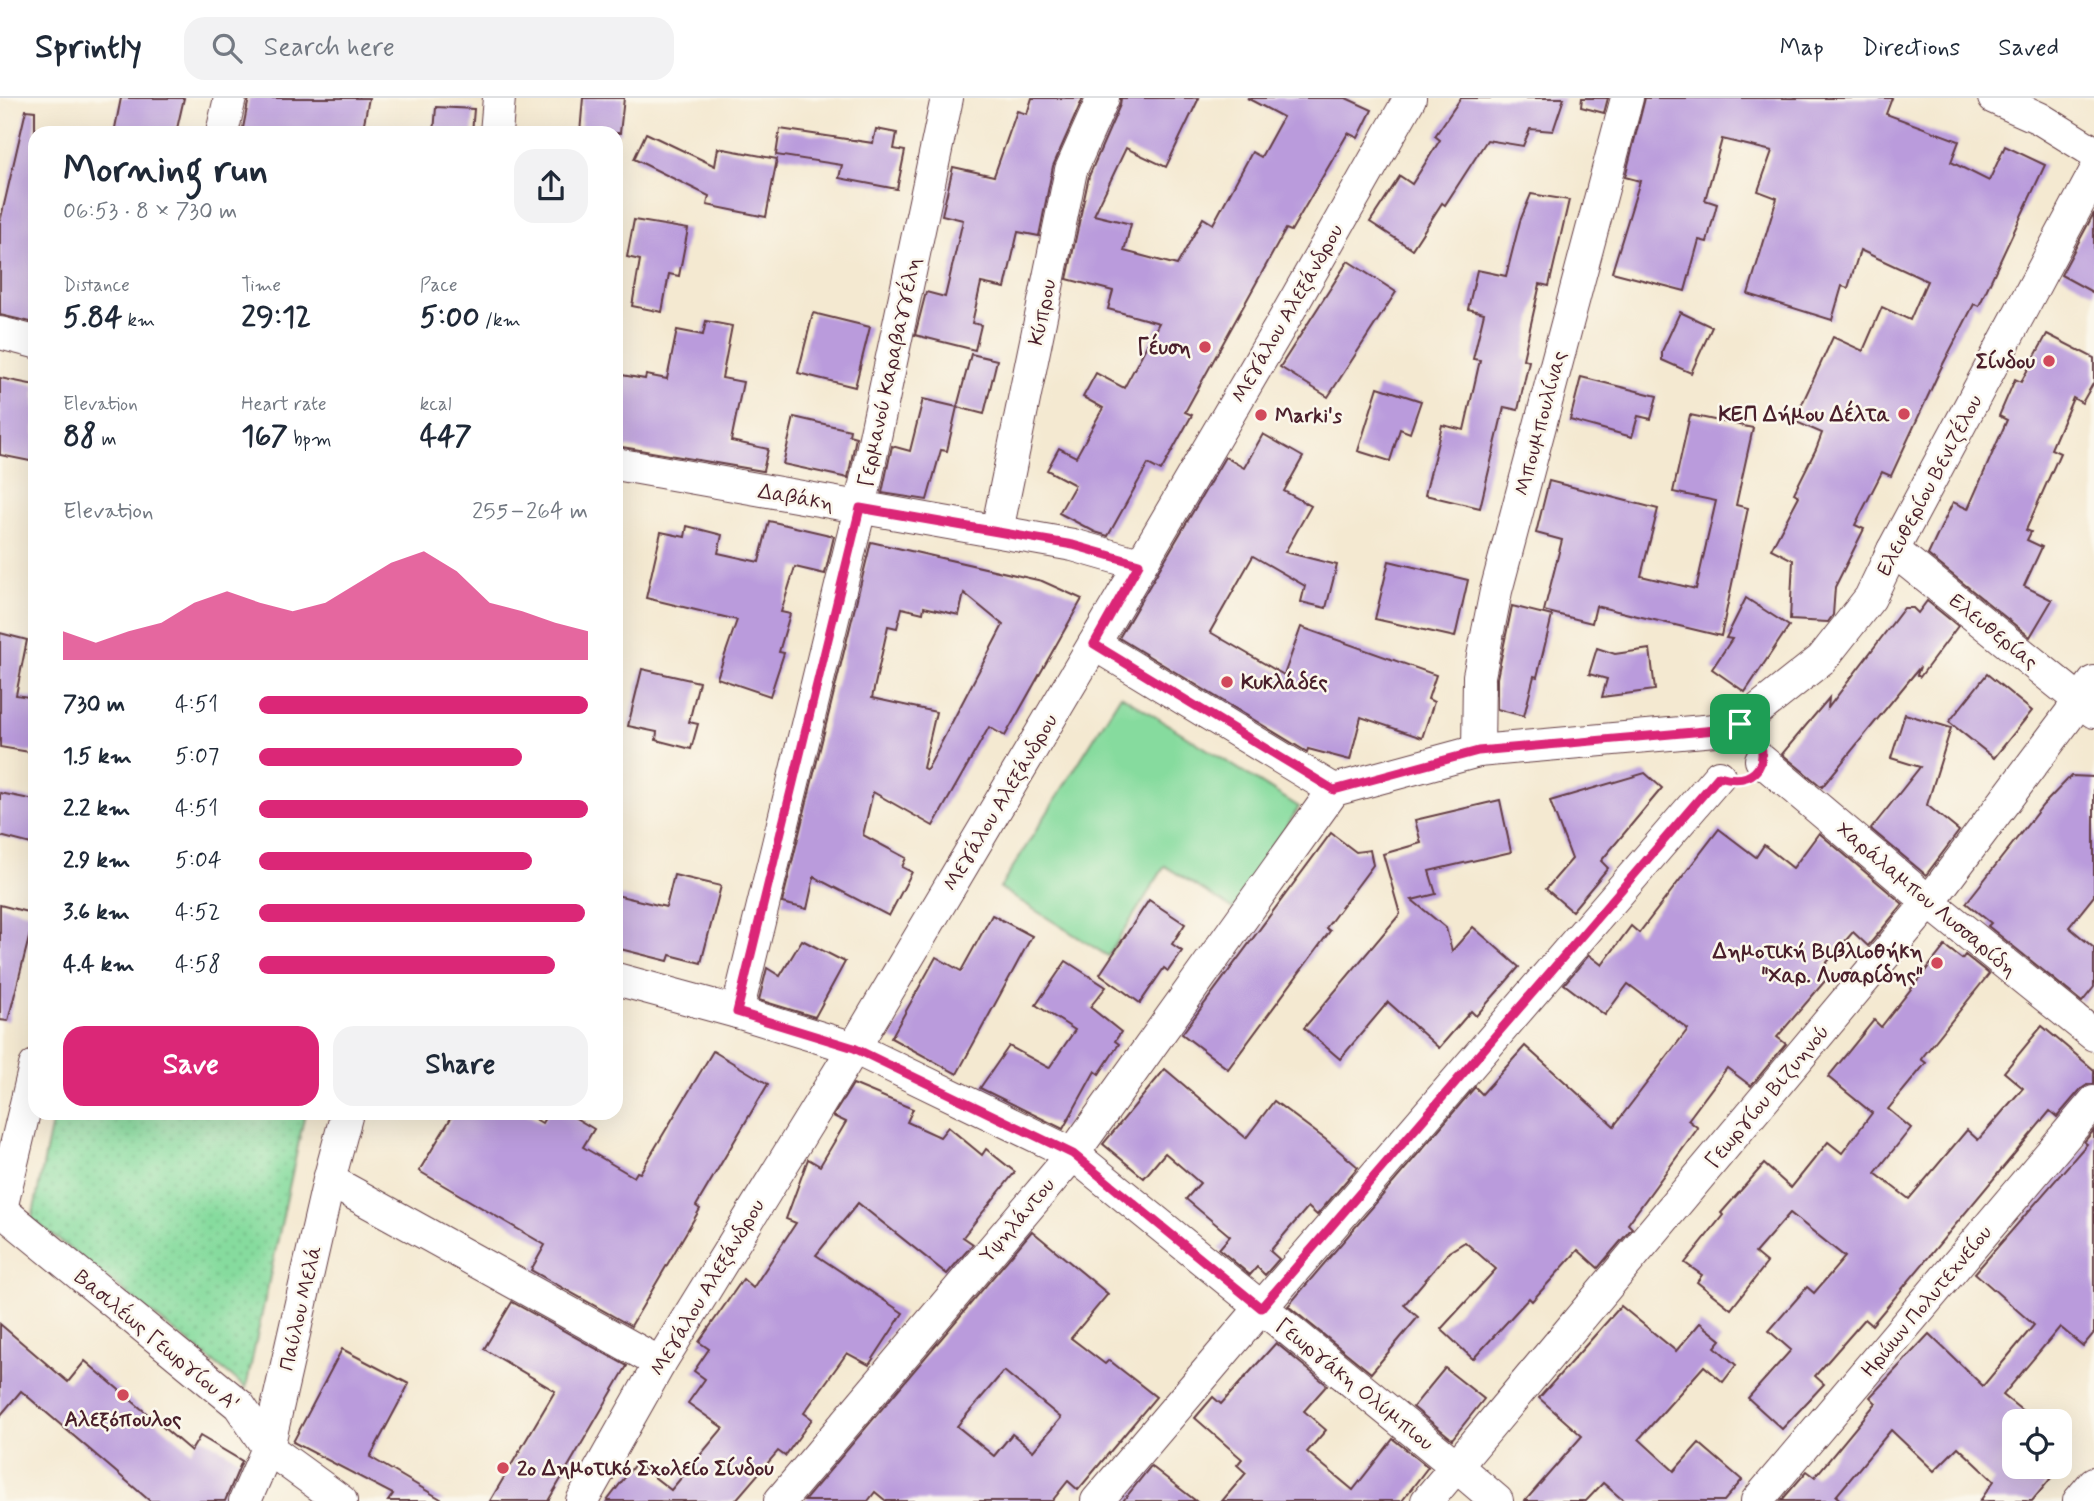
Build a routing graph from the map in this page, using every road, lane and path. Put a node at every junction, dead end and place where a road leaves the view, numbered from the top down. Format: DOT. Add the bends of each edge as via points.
graph roads {
  1 [pos="230,98"];
  2 [pos="499,98"];
  3 [pos="947,98"];
  4 [pos="1103,98"];
  5 [pos="1410,98"];
  6 [pos="1627,98"];
  7 [pos="1994,98"];
  8 [pos="2042,108"];
  9 [pos="224,126"];
  10 [pos="497,126"];
  11 [pos="2094,152"];
  12 [pos="2094,174"];
  13 [pos="0,333"];
  14 [pos="28,340"];
  15 [pos="623,465"];
  16 [pos="860,508"];
  17 [pos="997,531"];
  18 [pos="1893,550"];
  19 [pos="1139,564"];
  20 [pos="1094,644"];
  21 [pos="2089,698"];
  22 [pos="1728,727"];
  23 [pos="1478,751"];
  24 [pos="1761,760"];
  25 [pos="1719,776"];
  26 [pos="1334,790"];
  27 [pos="1929,902"];
  28 [pos="623,981"];
  29 [pos="737,1012"];
  30 [pos="2094,1035"];
  31 [pos="854,1048"];
  32 [pos="28,1096"];
  33 [pos="2094,1101"];
  34 [pos="345,1120"];
  35 [pos="1073,1154"];
  36 [pos="329,1180"];
  37 [pos="1,1211"];
  38 [pos="1261,1308"];
  39 [pos="660,1363"];
  40 [pos="268,1448"];
  41 [pos="1456,1466"];
  42 [pos="2094,1483"];
  43 [pos="245,1501"];
  44 [pos="341,1501"];
  45 [pos="582,1501"];
  46 [pos="780,1501"];
  47 [pos="1097,1501"];
  48 [pos="1427,1501"];
  49 [pos="1497,1501"];
  50 [pos="1757,1501"];
  51 [pos="2079,1501"];
  1 -- 9 [label="street"];
  2 -- 10 [label="street"];
  3 -- 16 [label="street, Γερμανού Καραβαγγέλη"];
  4 -- 17 [label="street, Κύπρου" via="1071,170"];
  5 -- 19 [label="street, Μεγάλου Αλεξάνδρου"];
  6 -- 23 [label="street, Μπουμπουλίνας" via="1496,591 1479,676"];
  7 -- 8 [label="street"];
  8 -- 11 [label="street"];
  12 -- 18 [label="street, Ελευθερίου Βενιζέλου"];
  13 -- 14 [label="street"];
  15 -- 16 [label="street, Δαβάκη"];
  16 -- 17 [label="street, Δαβάκη"];
  16 -- 29 [label="street, Γερμανού Καραβαγγέλη"];
  17 -- 19 [label="street, Δαβάκη" via="1073,545"];
  18 -- 21 [label="street, Ελευθερίας"];
  18 -- 22 [label="street, Ελευθερίου Βενιζέλου" via="1870,598 1822,659"];
  19 -- 20 [label="street, Μεγάλου Αλεξάνδρου"];
  20 -- 26 [label="street"];
  20 -- 31 [label="street, Μεγάλου Αλεξάνδρου"];
  21 -- 27 [label="street, Γεωργίου Βιζυηνού"];
  22 -- 23 [label="street"];
  22 -- 24 [label="street" via="1749,727 1756,733 1763,751"];
  22 -- 25 [label="street" via="1710,737 1706,753"];
  23 -- 26 [label="street"];
  24 -- 25 [label="street" via="1744,778"];
  24 -- 27 [label="street, Χαράλαμπου Λυσσαρίδη"];
  25 -- 38 [label="street"];
  26 -- 35 [label="street, Υψηλάντου"];
  27 -- 30 [label="street, Χαράλαμπου Λυσσαρίδη"];
  27 -- 41 [label="street, Γεωργίου Βιζυηνού"];
  28 -- 29 [label="street, Γεωργάκη Ολύμπιου"];
  29 -- 31 [label="street, Γεωργάκη Ολύμπιου"];
  31 -- 35 [label="street, Γεωργάκη Ολύμπιου"];
  31 -- 39 [label="street, Μεγάλου Αλεξάνδρου"];
  32 -- 37 [label="street"];
  33 -- 50 [label="street, Ηρώων Πολυτεχνείου"];
  34 -- 36 [label="street, Παύλου Μελά"];
  35 -- 38 [label="street, Γεωργάκη Ολύμπιου"];
  35 -- 46 [label="street, Υψηλάντου"];
  36 -- 39 [label="street"];
  36 -- 40 [label="street, Παύλου Μελά"];
  37 -- 40 [label="street, Βασιλέως Γεωργίου Α'" via="239,1405"];
  38 -- 41 [label="street, Γεωργάκη Ολύμπιου"];
  38 -- 47 [label="street"];
  39 -- 45 [label="street, Μεγάλου Αλεξάνδρου"];
  40 -- 43 [label="street, Παύλου Μελά"];
  40 -- 44 [label="street, Βασιλέως Γεωργίου Α'"];
  41 -- 48 [label="street, Γεωργίου Βιζυηνού"];
  41 -- 49 [label="street, Γεωργάκη Ολύμπιου"];
  42 -- 51 [label="street"];
}
